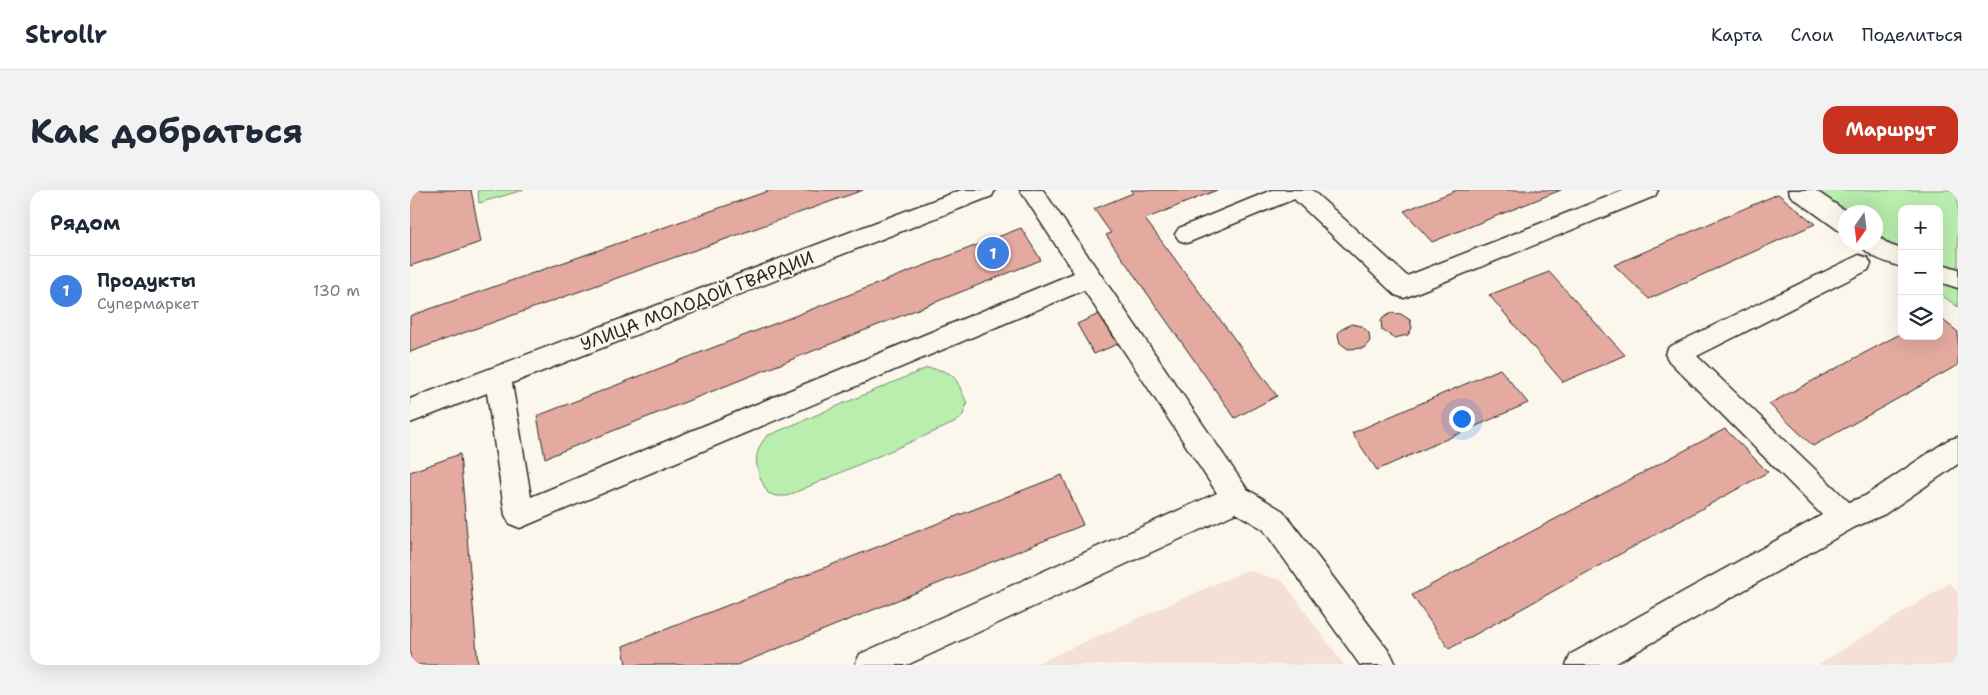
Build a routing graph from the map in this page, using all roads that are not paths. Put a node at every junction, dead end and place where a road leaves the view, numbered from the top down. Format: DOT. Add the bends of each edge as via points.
graph roads {
  1 [pos="1032,190"];
  2 [pos="1294,190"];
  3 [pos="1298,190"];
  4 [pos="1647,190"];
  5 [pos="1798,190"];
  6 [pos="968,193"];
  7 [pos="1838,218"];
  8 [pos="1187,234"];
  9 [pos="1865,253"];
  10 [pos="1898,257"];
  11 [pos="1943,273"];
  12 [pos="1090,277"];
  13 [pos="1958,279"];
  14 [pos="498,377"];
  15 [pos="410,411"];
  16 [pos="1958,449"];
  17 [pos="1237,498"];
  18 [pos="1845,518"];
  19 [pos="871,665"];
  20 [pos="1380,665"];
  21 [pos="1582,665"];
  1 -- 12 [label="street"];
  2 -- 8 [label="street"];
  3 -- 4 [label="street" via="1404,288"];
  5 -- 7 [label="street"];
  6 -- 14 [label="street, УЛИЦА МОЛОДОЙ ГВАРДИИ"];
  9 -- 10 [label="street" via="1882,251"];
  9 -- 18 [label="street" via="1678,354"];
  11 -- 13 [label="street"];
  12 -- 14 [label="street" via="520,515"];
  12 -- 17 [label="street"];
  14 -- 15 [label="street, УЛИЦА МОЛОДОЙ ГВАРДИИ"];
  16 -- 18 [label="street" via="1875,505"];
  17 -- 19 [label="street"];
  17 -- 20 [label="street" via="1273,520"];
  18 -- 21 [label="street"];
}
